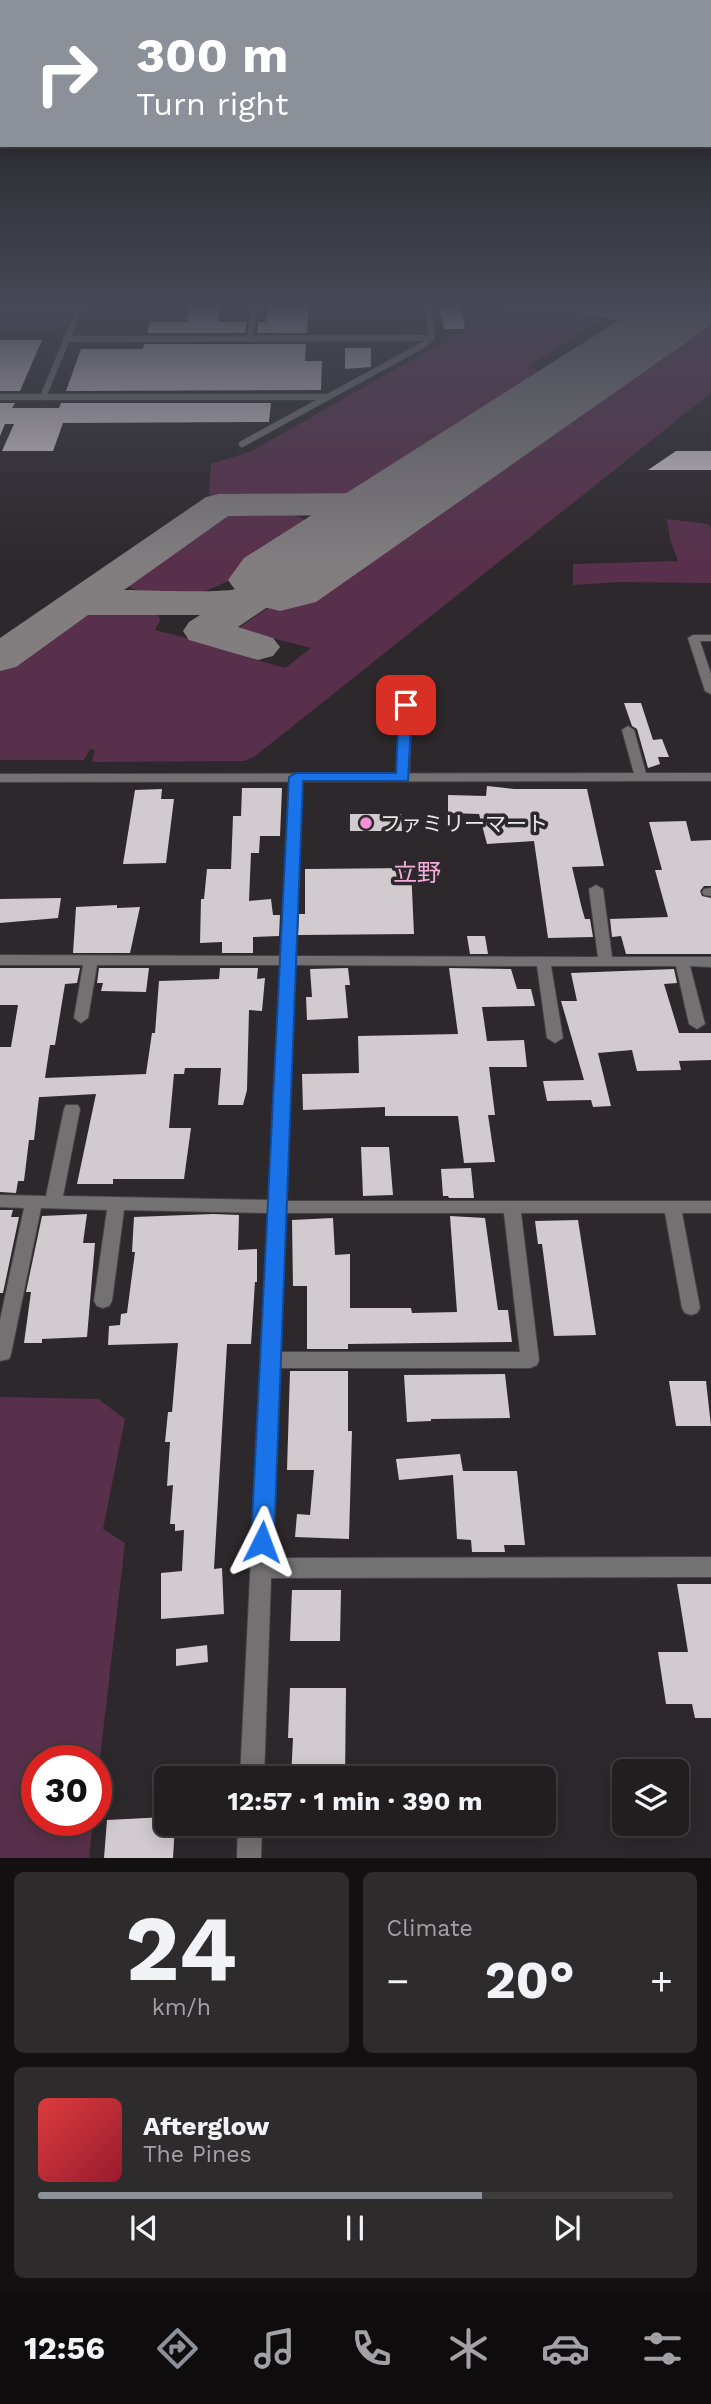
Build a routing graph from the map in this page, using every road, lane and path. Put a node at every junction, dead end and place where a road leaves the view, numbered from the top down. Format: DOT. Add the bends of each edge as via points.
graph roads {
  1 [pos="45,392"];
  2 [pos="338,392"];
  3 [pos="0,397"];
  4 [pos="43,397"];
  5 [pos="328,397"];
  6 [pos="242,444"];
  7 [pos="711,638"];
  8 [pos="711,691"];
  9 [pos="406,705"];
  10 [pos="628,730"];
  11 [pos="296,777"];
  12 [pos="642,777"];
  13 [pos="711,777"];
  14 [pos="0,778"];
  15 [pos="403,778"];
  16 [pos="596,889"];
  17 [pos="91,959"];
  18 [pos="0,960"];
  19 [pos="288,960"];
  20 [pos="543,961"];
  21 [pos="606,962"];
  22 [pos="682,962"];
  23 [pos="711,962"];
  24 [pos="81,1018"];
  25 [pos="697,1024"];
  26 [pos="555,1038"];
  27 [pos="72,1109"];
  28 [pos="0,1201"];
  29 [pos="43,1202"];
  30 [pos="116,1203"];
  31 [pos="279,1207"];
  32 [pos="512,1207"];
  33 [pos="672,1207"];
  34 [pos="711,1207"];
  35 [pos="103,1301"];
  36 [pos="691,1308"];
  37 [pos="2,1354"];
  38 [pos="271,1360"];
  39 [pos="711,1567"];
  40 [pos="261,1568"];
  41 [pos="253,1766"];
  42 [pos="250,1836"];
  43 [pos="249,1858"];
  1 -- 4 [label="lane"];
  2 -- 5 [label="lane"];
  3 -- 4 [label="lane"];
  4 -- 5 [label="lane"];
  5 -- 6 [label="lane"];
  7 -- 8 [label="street" via="693,638"];
  9 -- 15 [label="street"];
  10 -- 12 [label="street"];
  11 -- 14 [label="street"];
  11 -- 15 [label="street"];
  11 -- 19 [label="street"];
  12 -- 13 [label="street"];
  12 -- 15 [label="street"];
  16 -- 21 [label="street"];
  17 -- 18 [label="street"];
  17 -- 19 [label="street"];
  17 -- 24 [label="street"];
  19 -- 20 [label="street"];
  19 -- 31 [label="street"];
  20 -- 21 [label="street"];
  20 -- 26 [label="street"];
  21 -- 22 [label="street"];
  22 -- 23 [label="street"];
  22 -- 25 [label="street"];
  27 -- 29 [label="street"];
  28 -- 29 [label="street"];
  29 -- 30 [label="street"];
  29 -- 37 [label="street"];
  30 -- 31 [label="street"];
  30 -- 35 [label="street"];
  31 -- 32 [label="street"];
  31 -- 38 [label="street"];
  32 -- 33 [label="street"];
  32 -- 38 [label="street" via="530,1360"];
  33 -- 34 [label="street"];
  33 -- 36 [label="street"];
  38 -- 40 [label="street"];
  39 -- 40 [label="street"];
  40 -- 41 [label="street"];
  42 -- 43 [label="street"];
}
